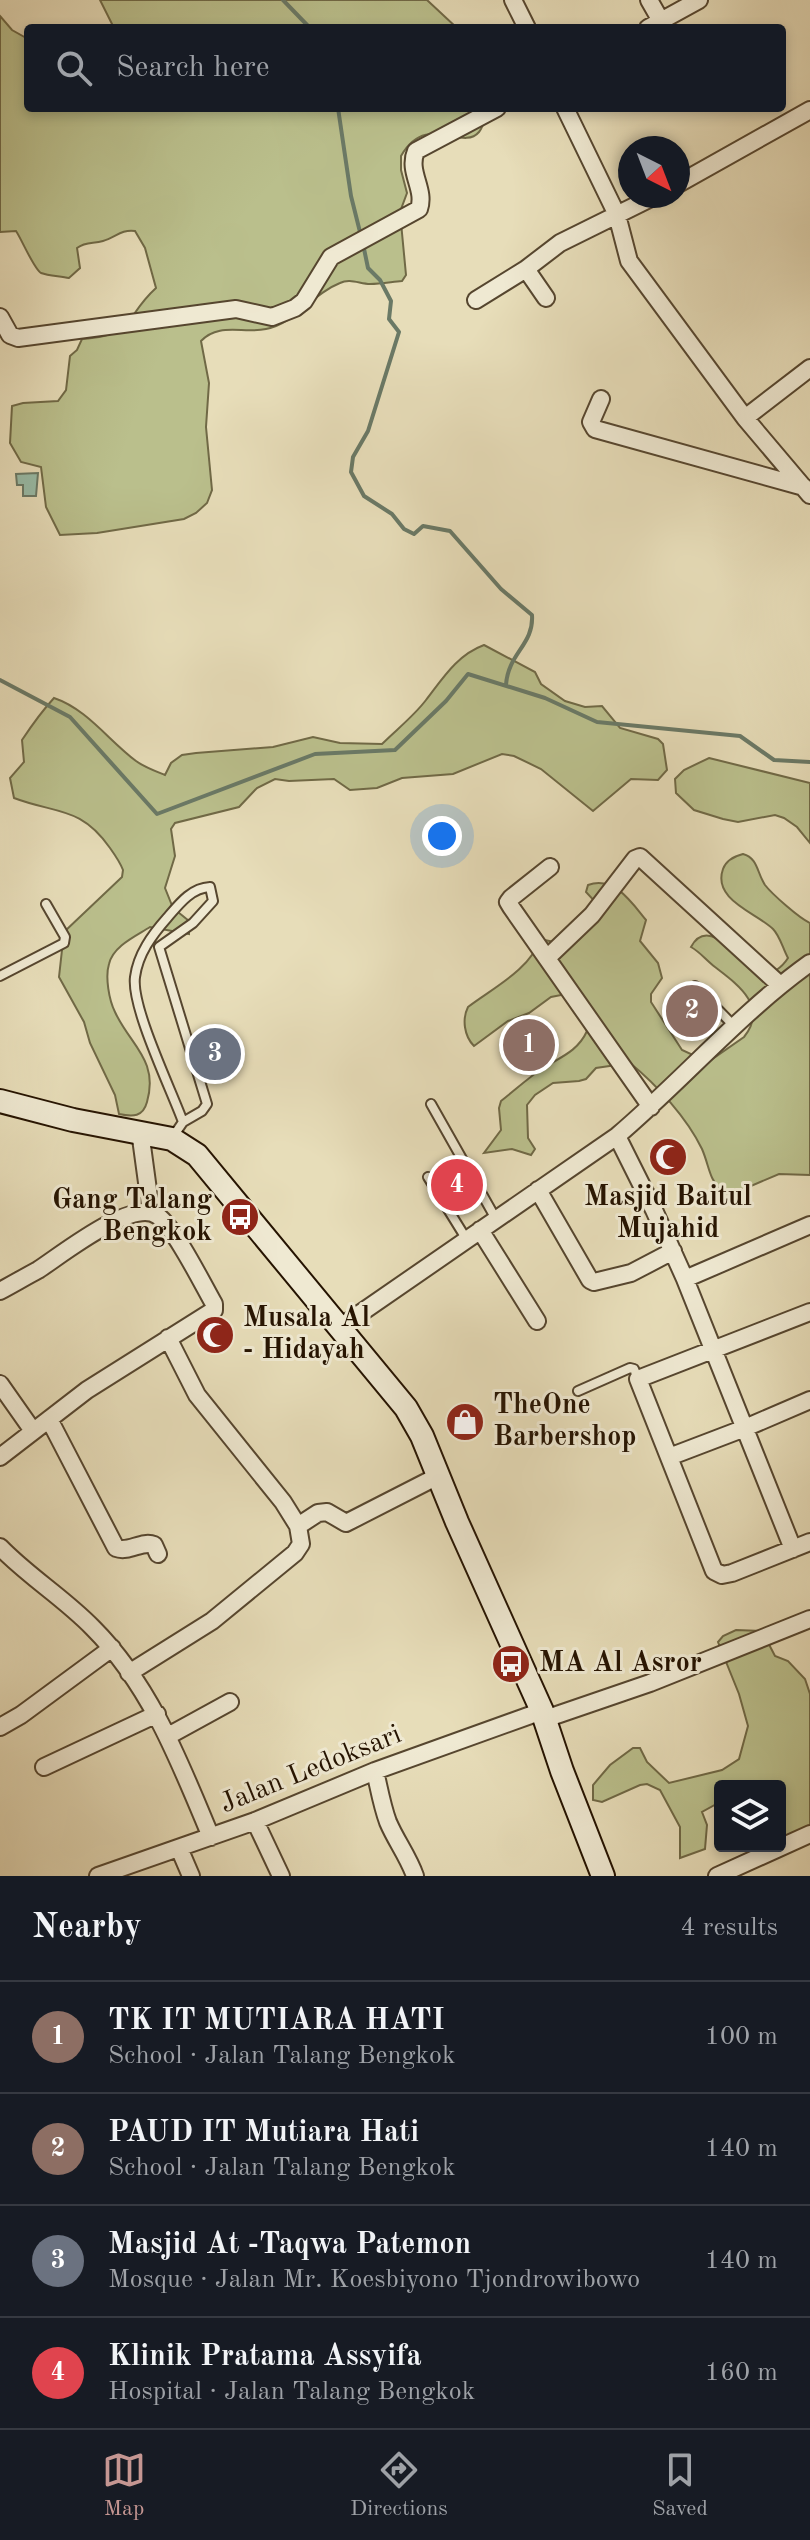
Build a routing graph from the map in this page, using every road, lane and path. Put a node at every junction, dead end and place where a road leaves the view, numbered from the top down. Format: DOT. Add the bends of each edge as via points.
graph roads {
  1 [pos="513,0"];
  2 [pos="649,0"];
  3 [pos="699,0"];
  4 [pos="525,24"];
  5 [pos="654,24"];
  6 [pos="810,110"];
  7 [pos="489,112"];
  8 [pos="567,112"];
  9 [pos="690,177"];
  10 [pos="631,208"];
  11 [pos="617,215"];
  12 [pos="526,269"];
  13 [pos="546,298"];
  14 [pos="476,300"];
  15 [pos="0,317"];
  16 [pos="810,368"];
  17 [pos="601,399"];
  18 [pos="745,418"];
  19 [pos="807,491"];
  20 [pos="550,867"];
  21 [pos="46,904"];
  22 [pos="152,937"];
  23 [pos="159,947"];
  24 [pos="547,958"];
  25 [pos="810,963"];
  26 [pos="0,976"];
  27 [pos="780,985"];
  28 [pos="695,986"];
  29 [pos="736,1027"];
  30 [pos="0,1101"];
  31 [pos="431,1104"];
  32 [pos="651,1107"];
  33 [pos="177,1130"];
  34 [pos="140,1131"];
  35 [pos="617,1136"];
  36 [pos="428,1177"];
  37 [pos="538,1190"];
  38 [pos="151,1212"];
  39 [pos="496,1219"];
  40 [pos="810,1225"];
  41 [pos="474,1235"];
  42 [pos="673,1251"];
  43 [pos="685,1279"];
  44 [pos="0,1291"];
  45 [pos="810,1312"];
  46 [pos="537,1321"];
  47 [pos="339,1328"];
  48 [pos="168,1338"];
  49 [pos="713,1349"];
  50 [pos="638,1379"];
  51 [pos="0,1384"];
  52 [pos="578,1391"];
  53 [pos="810,1400"];
  54 [pos="49,1419"];
  55 [pos="745,1428"];
  56 [pos="33,1431"];
  57 [pos="0,1457"];
  58 [pos="669,1457"];
  59 [pos="438,1476"];
  60 [pos="298,1526"];
  61 [pos="810,1542"];
  62 [pos="0,1547"];
  63 [pos="793,1549"];
  64 [pos="158,1554"];
  65 [pos="810,1619"];
  66 [pos="112,1648"];
  67 [pos="129,1673"];
  68 [pos="230,1702"];
  69 [pos="157,1714"];
  70 [pos="544,1715"];
  71 [pos="0,1727"];
  72 [pos="168,1736"];
  73 [pos="44,1767"];
  74 [pos="375,1771"];
  75 [pos="255,1821"];
  76 [pos="810,1834"];
  77 [pos="211,1837"];
  78 [pos="179,1848"];
  79 [pos="103,1875"];
  80 [pos="191,1876"];
  81 [pos="281,1876"];
  82 [pos="415,1876"];
  83 [pos="603,1876"];
  84 [pos="717,1876"];
  1 -- 4 [label="street"];
  2 -- 5 [label="street"];
  3 -- 5 [label="street"];
  6 -- 9 [label="street"];
  7 -- 15 [label="street" via="416,151 411,161 419,209 331,257 304,301 280,316 236,309 18,338 10,335"];
  8 -- 11 [label="street"];
  10 -- 11 [label="street"];
  11 -- 12 [label="street" via="560,243"];
  11 -- 18 [label="street" via="629,261"];
  12 -- 13 [label="street"];
  12 -- 14 [label="street"];
  16 -- 18 [label="street"];
  17 -- 19 [label="street" via="591,422 595,429"];
  18 -- 19 [label="street"];
  20 -- 24 [label="street" via="508,902"];
  21 -- 26 [label="lane" via="64,943"];
  22 -- 23 [label="lane"];
  22 -- 23 [label="lane" via="188,896 210,887 213,901"];
  22 -- 33 [label="lane" via="140,958 135,990"];
  23 -- 33 [label="lane" via="207,1104"];
  24 -- 27 [label="street" via="574,935 640,857"];
  24 -- 32 [label="street"];
  25 -- 27 [label="street"];
  27 -- 29 [label="street"];
  28 -- 29 [label="lane"];
  29 -- 32 [label="street"];
  30 -- 34 [label="main road"];
  31 -- 39 [label="lane"];
  32 -- 35 [label="street"];
  33 -- 34 [label="main road"];
  33 -- 47 [label="main road"];
  34 -- 38 [label="street"];
  35 -- 37 [label="street"];
  35 -- 42 [label="street"];
  36 -- 41 [label="lane"];
  37 -- 39 [label="street"];
  37 -- 42 [label="street" via="594,1282 624,1276"];
  38 -- 44 [label="street" via="102,1226"];
  38 -- 48 [label="street" via="166,1225 214,1304 210,1314"];
  39 -- 41 [label="street"];
  40 -- 43 [label="street"];
  41 -- 46 [label="street"];
  41 -- 47 [label="street"];
  42 -- 43 [label="street"];
  43 -- 49 [label="street"];
  45 -- 49 [label="street"];
  47 -- 59 [label="main road" via="406,1408"];
  48 -- 54 [label="street"];
  48 -- 60 [label="street" via="197,1395"];
  49 -- 50 [label="street"];
  49 -- 55 [label="street"];
  50 -- 52 [label="lane" via="630,1368"];
  50 -- 58 [label="street"];
  51 -- 56 [label="street"];
  53 -- 55 [label="street"];
  54 -- 56 [label="street"];
  54 -- 64 [label="street" via="116,1548 150,1543"];
  55 -- 58 [label="street"];
  55 -- 63 [label="street"];
  56 -- 57 [label="street"];
  58 -- 63 [label="street" via="718,1574"];
  59 -- 60 [label="street" via="346,1523 327,1512"];
  59 -- 70 [label="main road"];
  60 -- 67 [label="street" via="301,1544 295,1553 212,1621"];
  61 -- 63 [label="street"];
  62 -- 66 [label="street"];
  65 -- 70 [label="street, Jalan Ledoksari" via="650,1683"];
  66 -- 67 [label="street"];
  66 -- 71 [label="street"];
  67 -- 69 [label="street"];
  68 -- 72 [label="street"];
  69 -- 72 [label="street"];
  69 -- 73 [label="street"];
  70 -- 74 [label="street, Jalan Ledoksari"];
  70 -- 83 [label="main road"];
  72 -- 77 [label="street"];
  74 -- 75 [label="street, Jalan Ledoksari"];
  74 -- 82 [label="street" via="386,1818"];
  75 -- 77 [label="street, Jalan Ledoksari"];
  75 -- 81 [label="street"];
  76 -- 84 [label="street"];
  77 -- 78 [label="street, Jalan Ledoksari"];
  78 -- 79 [label="street, Jalan Ledoksari"];
  78 -- 80 [label="street"];
}
